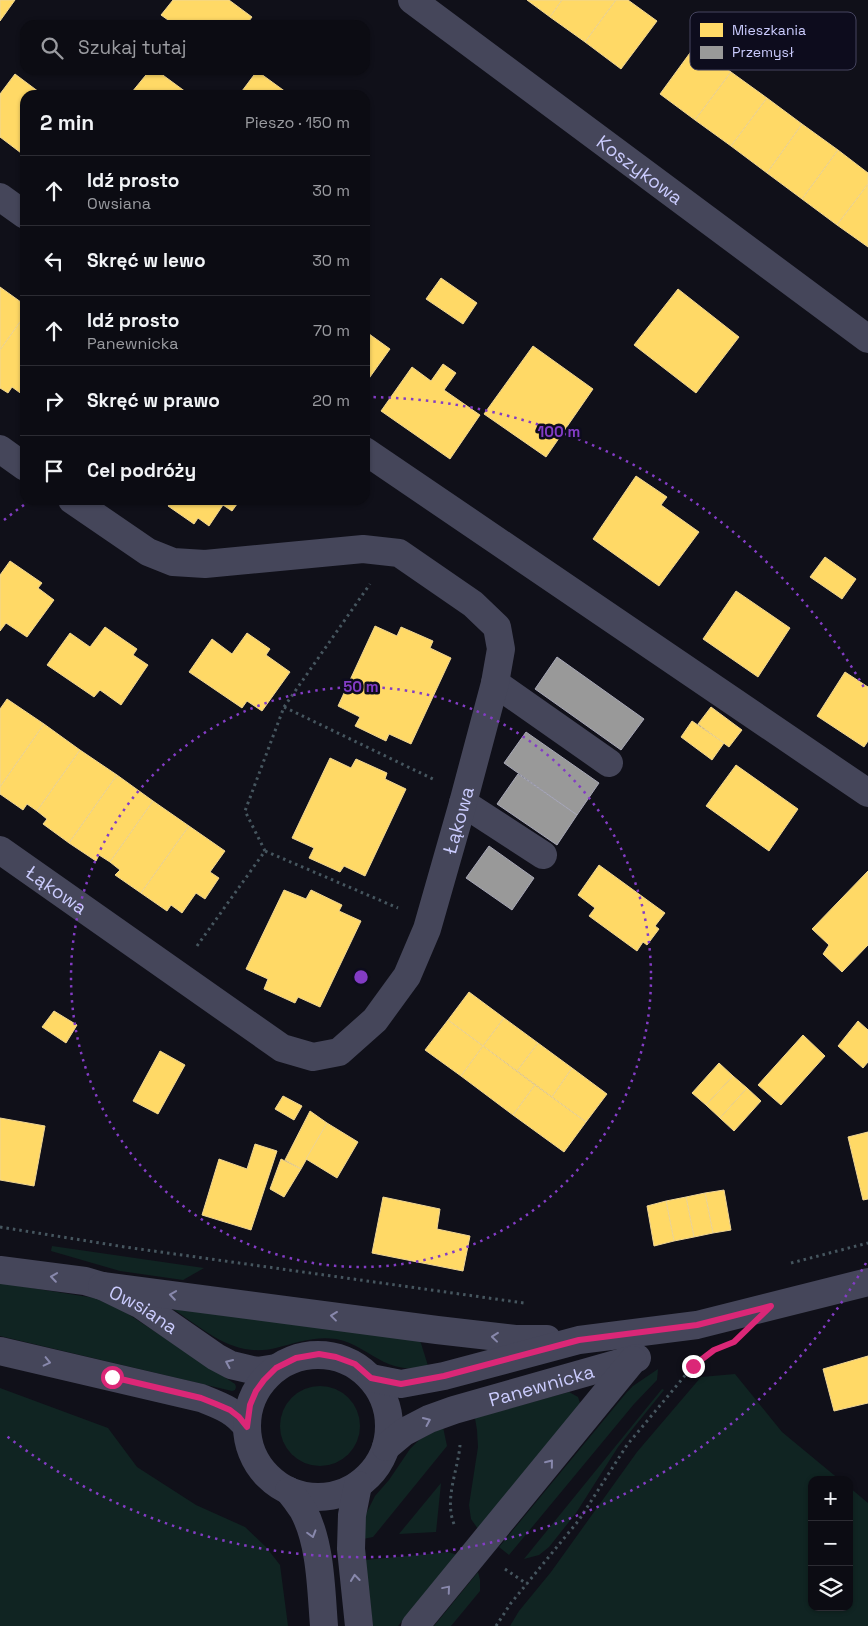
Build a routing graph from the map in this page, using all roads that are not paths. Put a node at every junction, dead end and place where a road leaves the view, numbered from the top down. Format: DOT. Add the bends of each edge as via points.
graph roads {
  1 [pos="412,0"];
  2 [pos="0,197"];
  3 [pos="20,211"];
  4 [pos="868,339"];
  5 [pos="0,449"];
  6 [pos="370,454"];
  7 [pos="20,463"];
  8 [pos="79,505"];
  9 [pos="495,683"];
  10 [pos="609,763"];
  11 [pos="868,793"];
  12 [pos="463,803"];
  13 [pos="0,850"];
  14 [pos="543,855"];
  15 [pos="0,1270"];
  16 [pos="868,1282"];
  17 [pos="102,1286"];
  18 [pos="697,1325"];
  19 [pos="579,1340"];
  20 [pos="0,1351"];
  21 [pos="633,1360"];
  22 [pos="276,1368"];
  23 [pos="371,1378"];
  24 [pos="247,1427"];
  25 [pos="386,1447"];
  26 [pos="358,1485"];
  27 [pos="289,1491"];
  28 [pos="324,1626"];
  29 [pos="359,1626"];
  30 [pos="416,1626"];
  1 -- 4 [label="street, Koszykowa"];
  2 -- 3 [label="street"];
  5 -- 7 [label="street"];
  6 -- 11 [label="street"];
  8 -- 9 [label="street, Łąkowa" via="148,552 173,562 205,564 363,549 399,553 473,604 497,627 501,649"];
  9 -- 10 [label="street"];
  9 -- 12 [label="street, Łąkowa"];
  12 -- 13 [label="street, Łąkowa" via="427,929 407,976 375,1020 339,1052 313,1057 282,1048"];
  12 -- 14 [label="street"];
  17 -- 15 [label="street, Owsiana, one-way"];
  16 -- 18 [label="street, Panewnicka"];
  19 -- 17 [label="street, one-way" via="515,1339"];
  22 -- 17 [label="street, Owsiana, one-way" via="257,1371 231,1365 141,1305"];
  18 -- 19 [label="street, Panewnicka"];
  18 -- 21 [label="street, Panewnicka"];
  19 -- 23 [label="street, Panewnicka" via="436,1378 401,1384"];
  20 -- 24 [label="street, one-way" via="201,1398 230,1410"];
  25 -- 21 [label="street, Panewnicka, one-way" via="404,1432 454,1410"];
  30 -- 21 [label="street, one-way"];
  22 -- 23 [label="street" via="296,1358 319,1354 355,1364"];
  22 -- 24 [label="street" via="256,1391"];
  23 -- 25 [label="street" via="385,1401 388,1414"];
  24 -- 27 [label="street" via="250,1448 259,1466 276,1484"];
  25 -- 26 [label="street" via="371,1473"];
  26 -- 27 [label="street" via="329,1496 312,1497"];
  29 -- 26 [label="street, one-way" via="351,1550 352,1515"];
  27 -- 28 [label="street, one-way" via="303,1510 311,1530 317,1555"];
}
